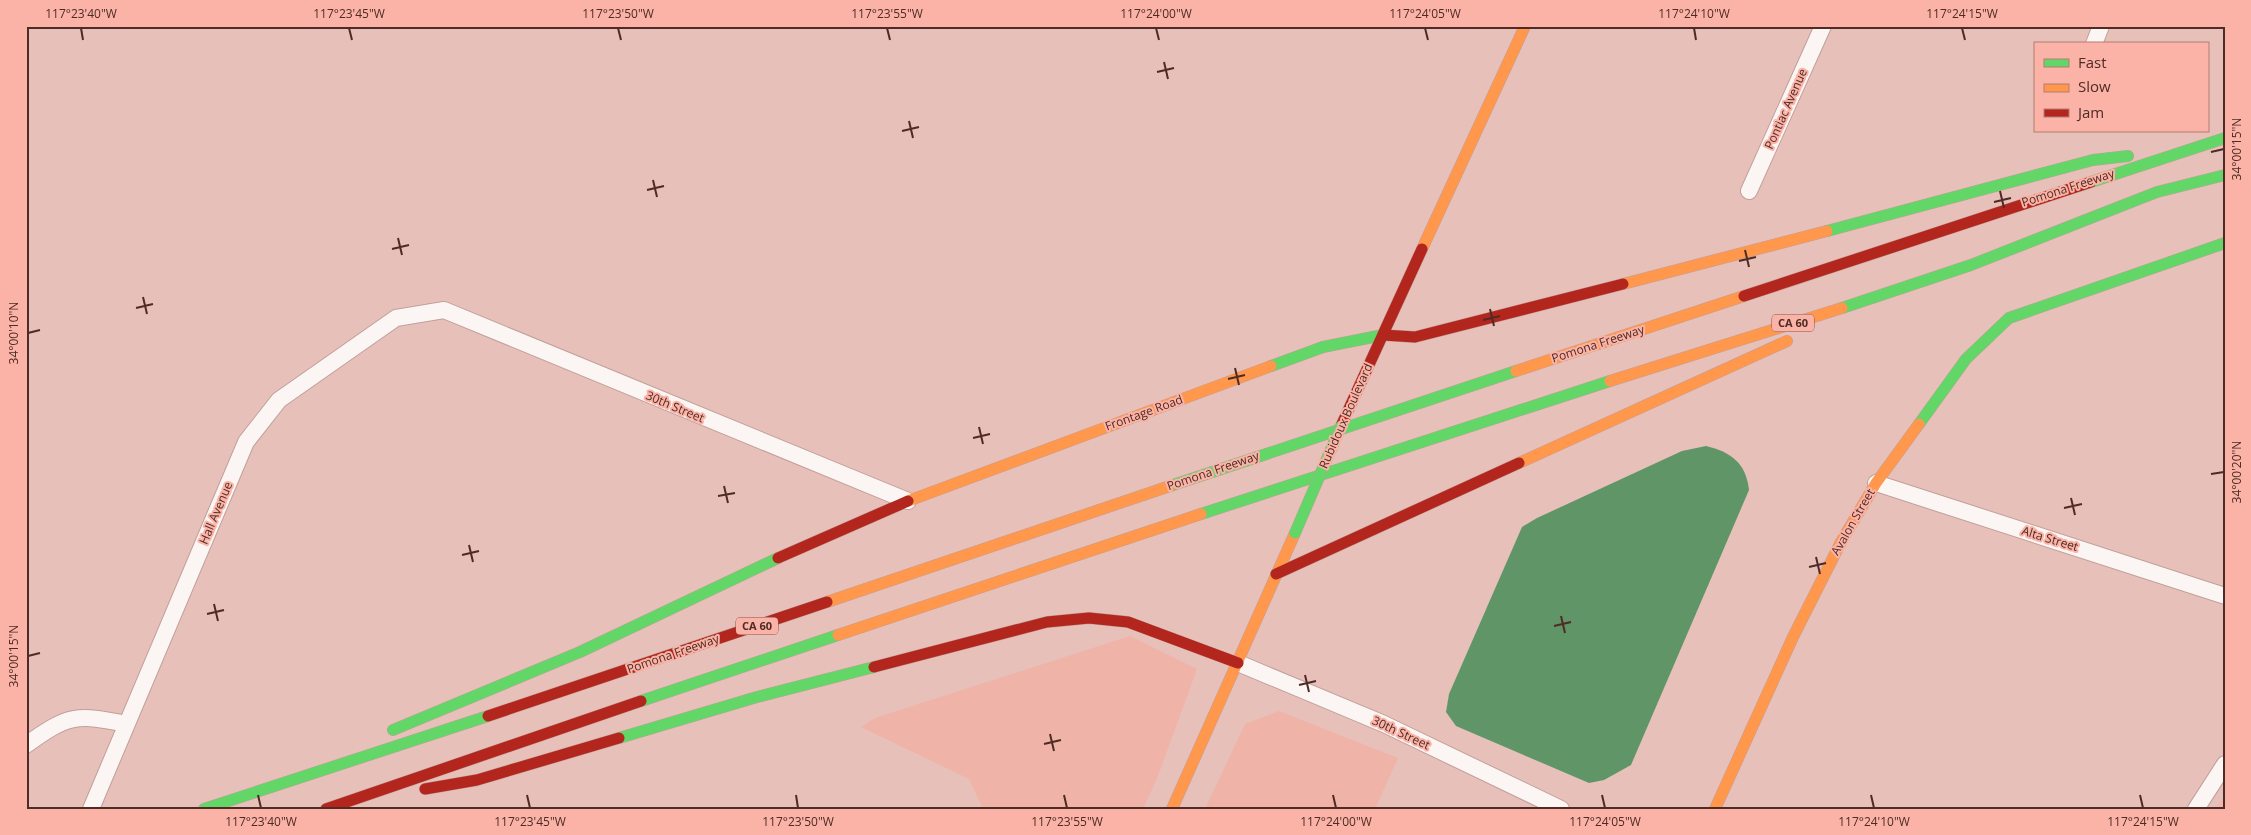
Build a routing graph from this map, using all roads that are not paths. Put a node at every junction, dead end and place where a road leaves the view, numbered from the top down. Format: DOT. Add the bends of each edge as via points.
graph roads {
  1 [pos="1525,26"];
  2 [pos="1823,26"];
  3 [pos="2101,26"];
  4 [pos="2095,42"];
  5 [pos="2225,138"];
  6 [pos="2186,149"];
  7 [pos="2225,175"];
  8 [pos="1749,191"];
  9 [pos="2225,243"];
  10 [pos="1971,265"];
  11 [pos="444,310"];
  12 [pos="1815,329"];
  13 [pos="1383,334"];
  14 [pos="1797,337"];
  15 [pos="1876,483"];
  16 [pos="908,502"];
  17 [pos="1276,574"];
  18 [pos="2225,596"];
  19 [pos="1238,663"];
  20 [pos="127,724"];
  21 [pos="379,736"];
  22 [pos="26,745"];
  23 [pos="335,754"];
  24 [pos="2225,764"];
  25 [pos="345,802"];
  26 [pos="1556,808"];
  27 [pos="91,809"];
  28 [pos="203,809"];
  29 [pos="326,809"];
  30 [pos="1172,809"];
  31 [pos="1715,809"];
  32 [pos="2196,809"];
  1 -- 13 [label="main road, Rubidoux Boulevard"];
  2 -- 8 [label="street, Pontiac Avenue"];
  3 -- 4 [label="street"];
  5 -- 6 [label="main road, Pomona Freeway / CA 60"];
  6 -- 13 [label="main road, Frontage Road" via="2093,160 1415,337"];
  6 -- 28 [label="main road, Pomona Freeway / CA 60"];
  7 -- 10 [label="main road, CA 60" via="2157,192"];
  9 -- 15 [label="main road, Avalon Street" via="2009,318 1966,359"];
  10 -- 12 [label="main road"];
  10 -- 25 [label="main road, CA 60" via="1357,462"];
  11 -- 16 [label="street, 30th Street"];
  11 -- 20 [label="street, Hall Avenue" via="396,318 279,400 246,442"];
  13 -- 16 [label="main road, Frontage Road" via="1323,347"];
  13 -- 17 [label="main road, Rubidoux Boulevard, bridge"];
  14 -- 17 [label="main road"];
  15 -- 18 [label="street, Alta Street"];
  15 -- 31 [label="main road, Avalon Street" via="1841,542 1793,637"];
  16 -- 21 [label="main road, Frontage Road" via="817,540 580,652"];
  17 -- 19 [label="main road, Rubidoux Boulevard"];
  19 -- 25 [label="main road" via="1128,622 1089,618 1047,622 757,697 477,780"];
  19 -- 26 [label="street, 30th Street" via="1384,724"];
  19 -- 30 [label="main road, Rubidoux Boulevard"];
  20 -- 22 [label="street" via="93,717 69,719"];
  20 -- 27 [label="street, Hall Avenue"];
  23 -- 28 [label="main road"];
  24 -- 32 [label="street"];
  25 -- 29 [label="main road, CA 60"];
}
